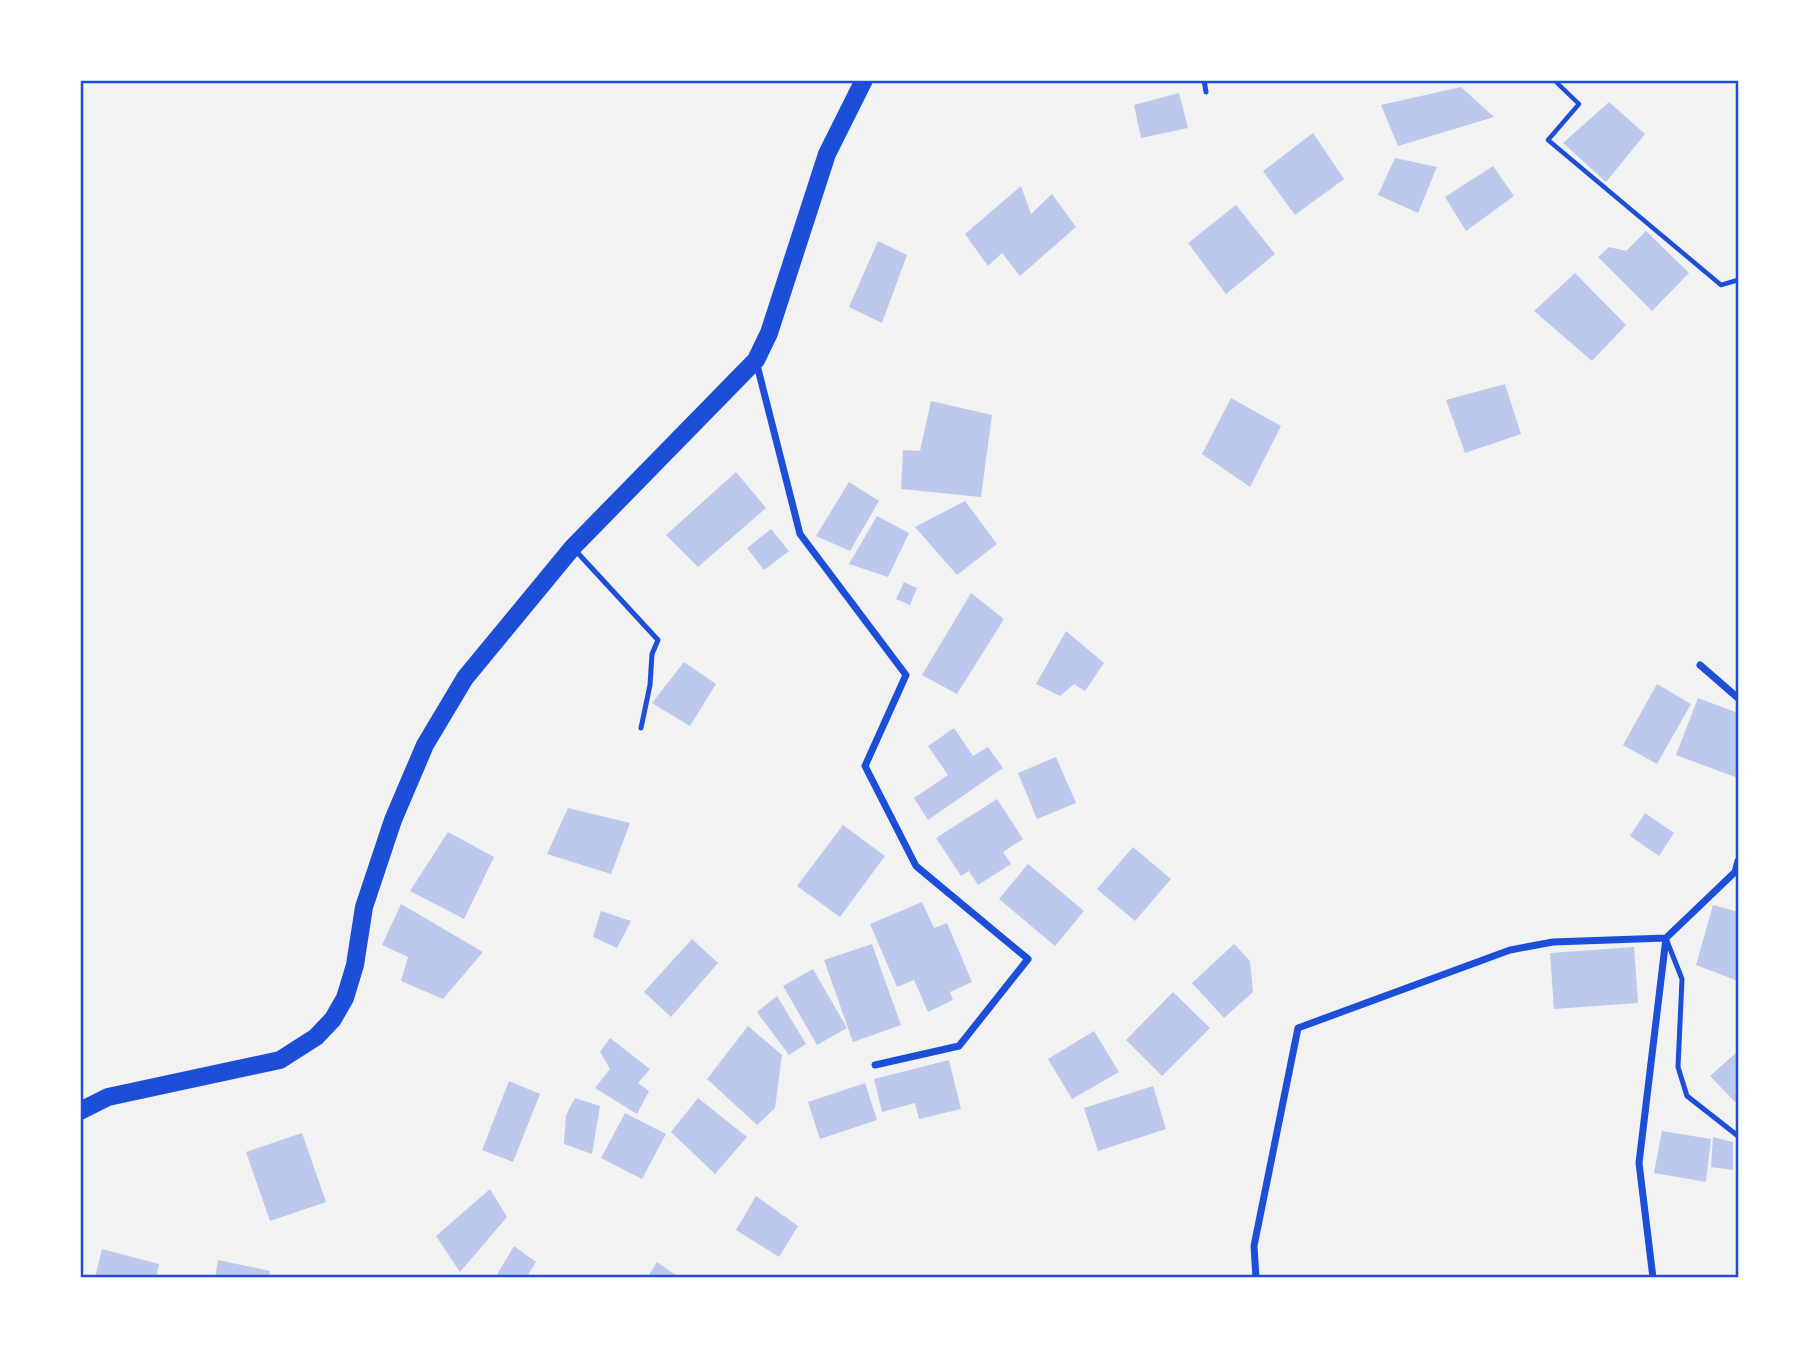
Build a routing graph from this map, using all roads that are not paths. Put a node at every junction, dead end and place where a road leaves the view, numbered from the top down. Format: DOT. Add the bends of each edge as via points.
graph roads {
  1 [pos="864,80"];
  2 [pos="1204,80"];
  3 [pos="1206,92"];
  4 [pos="756,360"];
  5 [pos="573,547"];
  6 [pos="1700,665"];
  7 [pos="1738,698"];
  8 [pos="641,728"];
  9 [pos="1738,860"];
  10 [pos="1666,938"];
  11 [pos="875,1065"];
  12 [pos="80,1111"];
  13 [pos="1738,1136"];
  14 [pos="1256,1278"];
  15 [pos="1653,1278"];
  1 -- 4 [label="main road" via="827,154"];
  2 -- 3 [label="lane"];
  4 -- 5 [label="main road"];
  4 -- 11 [label="street" via="800,534 906,675 865,766 916,866 1028,959 959,1046"];
  5 -- 8 [label="lane" via="658,640"];
  5 -- 12 [label="main road" via="465,678 425,745 393,820 364,907 345,998 332,1019 316,1037 280,1060 108,1097"];
  6 -- 7 [label="street"];
  9 -- 10 [label="street" via="1735,872"];
  10 -- 13 [label="lane" via="1682,979 1678,1067 1687,1096"];
  10 -- 14 [label="street" via="1553,942 1510,950 1298,1028 1254,1246"];
  10 -- 15 [label="street" via="1639,1163"];
}
